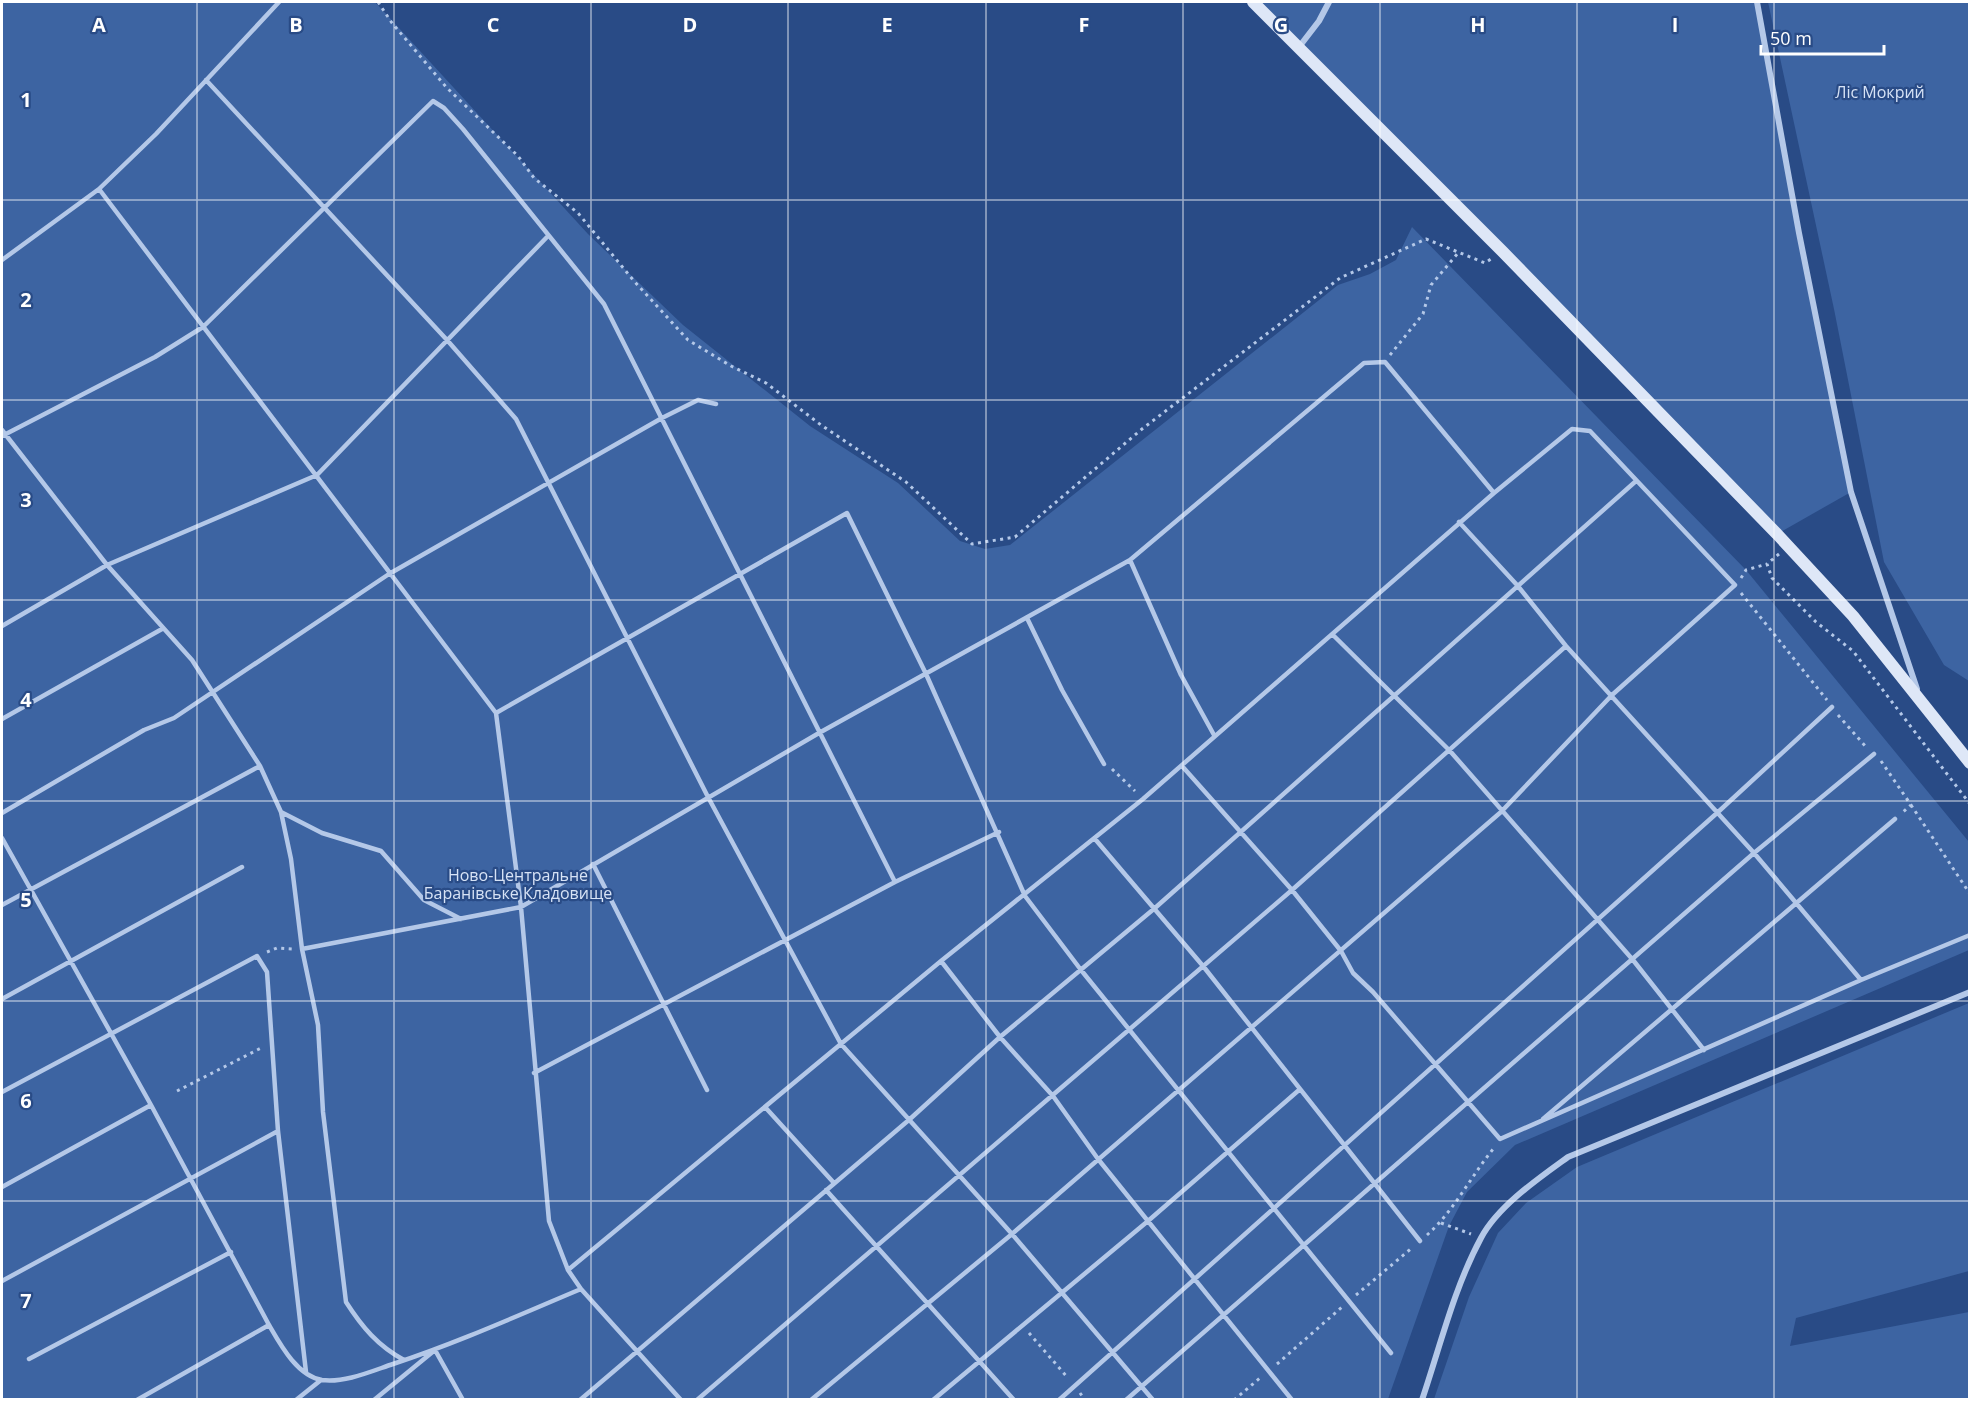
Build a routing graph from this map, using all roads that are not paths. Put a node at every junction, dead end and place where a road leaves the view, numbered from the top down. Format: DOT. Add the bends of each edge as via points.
graph roads {
  1 [pos="279,2"];
  2 [pos="1253,2"];
  3 [pos="1329,2"];
  4 [pos="1757,2"];
  5 [pos="1299,48"];
  6 [pos="206,80"];
  7 [pos="99,189"];
  8 [pos="326,209"];
  9 [pos="547,237"];
  10 [pos="2,260"];
  11 [pos="203,327"];
  12 [pos="447,340"];
  13 [pos="716,404"];
  14 [pos="662,418"];
  15 [pos="3,433"];
  16 [pos="317,474"];
  17 [pos="1636,481"];
  18 [pos="548,485"];
  19 [pos="1494,493"];
  20 [pos="1459,522"];
  21 [pos="1130,560"];
  22 [pos="107,565"];
  23 [pos="389,574"];
  24 [pos="739,575"];
  25 [pos="1517,585"];
  26 [pos="1027,618"];
  27 [pos="2,626"];
  28 [pos="162,629"];
  29 [pos="1333,635"];
  30 [pos="628,638"];
  31 [pos="1566,646"];
  32 [pos="926,674"];
  33 [pos="212,694"];
  34 [pos="1396,695"];
  35 [pos="1612,695"];
  36 [pos="1921,702"];
  37 [pos="1832,707"];
  38 [pos="496,713"];
  39 [pos="2,719"];
  40 [pos="819,733"];
  41 [pos="1214,735"];
  42 [pos="1450,751"];
  43 [pos="1874,754"];
  44 [pos="1970,763"];
  45 [pos="1104,764"];
  46 [pos="260,766"];
  47 [pos="1182,766"];
  48 [pos="708,797"];
  49 [pos="281,812"];
  50 [pos="1501,812"];
  51 [pos="2,813"];
  52 [pos="1717,813"];
  53 [pos="1895,819"];
  54 [pos="999,832"];
  55 [pos="1240,832"];
  56 [pos="2,838"];
  57 [pos="1095,839"];
  58 [pos="1754,853"];
  59 [pos="594,864"];
  60 [pos="242,867"];
  61 [pos="895,882"];
  62 [pos="31,889"];
  63 [pos="1292,890"];
  64 [pos="1025,896"];
  65 [pos="1796,902"];
  66 [pos="2,905"];
  67 [pos="521,907"];
  68 [pos="1155,908"];
  69 [pos="461,918"];
  70 [pos="1596,919"];
  71 [pos="1970,935"];
  72 [pos="784,940"];
  73 [pos="302,949"];
  74 [pos="1341,951"];
  75 [pos="1633,960"];
  76 [pos="941,961"];
  77 [pos="70,962"];
  78 [pos="1203,966"];
  79 [pos="1081,970"];
  80 [pos="1861,980"];
  81 [pos="1970,992"];
  82 [pos="2,999"];
  83 [pos="662,1005"];
  84 [pos="1674,1009"];
  85 [pos="1251,1028"];
  86 [pos="1130,1029"];
  87 [pos="110,1033"];
  88 [pos="1000,1037"];
  89 [pos="841,1044"];
  90 [pos="1704,1050"];
  91 [pos="1436,1064"];
  92 [pos="534,1073"];
  93 [pos="1299,1089"];
  94 [pos="707,1090"];
  95 [pos="1178,1091"];
  96 [pos="2,1092"];
  97 [pos="1053,1096"];
  98 [pos="1468,1104"];
  99 [pos="151,1105"];
  100 [pos="765,1107"];
  101 [pos="910,1119"];
  102 [pos="1539,1122"];
  103 [pos="278,1131"];
  104 [pos="1344,1146"];
  105 [pos="1228,1153"];
  106 [pos="1098,1159"];
  107 [pos="960,1176"];
  108 [pos="189,1178"];
  109 [pos="834,1183"];
  110 [pos="1375,1185"];
  111 [pos="2,1187"];
  112 [pos="826,1190"];
  113 [pos="1274,1208"];
  114 [pos="1148,1221"];
  115 [pos="1012,1234"];
  116 [pos="1420,1241"];
  117 [pos="1304,1246"];
  118 [pos="877,1248"];
  119 [pos="231,1252"];
  120 [pos="568,1270"];
  121 [pos="1196,1280"];
  122 [pos="2,1281"];
  123 [pos="581,1289"];
  124 [pos="1061,1292"];
  125 [pos="928,1304"];
  126 [pos="1224,1317"];
  127 [pos="269,1325"];
  128 [pos="435,1350"];
  129 [pos="636,1350"];
  130 [pos="1113,1352"];
  131 [pos="1391,1353"];
  132 [pos="29,1359"];
  133 [pos="404,1360"];
  134 [pos="979,1361"];
  135 [pos="306,1372"];
  136 [pos="321,1380"];
  137 [pos="1141,1386"];
  138 [pos="137,1400"];
  139 [pos="296,1400"];
  140 [pos="374,1400"];
  141 [pos="463,1400"];
  142 [pos="580,1400"];
  143 [pos="681,1400"];
  144 [pos="696,1400"];
  145 [pos="812,1400"];
  146 [pos="933,1400"];
  147 [pos="1014,1400"];
  148 [pos="1059,1400"];
  149 [pos="1126,1400"];
  150 [pos="1153,1400"];
  151 [pos="1292,1400"];
  152 [pos="1422,1400"];
  1 -- 6 [label="lane"];
  2 -- 5 [label="main road"];
  3 -- 5 [label="street"];
  4 -- 36 [label="street" via="1851,492"];
  5 -- 36 [label="main road" via="1788,546 1853,616"];
  6 -- 7 [label="lane"];
  6 -- 8 [label="lane"];
  7 -- 10 [label="lane"];
  7 -- 11 [label="lane"];
  8 -- 9 [label="lane" via="433,101 463,129"];
  8 -- 11 [label="lane"];
  8 -- 12 [label="lane"];
  9 -- 12 [label="lane"];
  9 -- 14 [label="lane" via="603,304"];
  11 -- 15 [label="lane" via="155,357"];
  11 -- 16 [label="lane"];
  12 -- 16 [label="lane"];
  12 -- 18 [label="lane" via="516,419"];
  13 -- 14 [label="lane" via="698,400"];
  14 -- 18 [label="lane"];
  14 -- 24 [label="lane"];
  15 -- 22 [label="lane"];
  16 -- 22 [label="lane"];
  16 -- 23 [label="lane"];
  17 -- 19 [label="lane" via="1590,431 1572,429"];
  17 -- 25 [label="lane"];
  17 -- 35 [label="lane" via="1735,585"];
  18 -- 23 [label="lane"];
  18 -- 30 [label="lane"];
  19 -- 20 [label="lane"];
  19 -- 21 [label="lane" via="1385,362 1364,363"];
  20 -- 25 [label="lane"];
  20 -- 29 [label="lane"];
  21 -- 26 [label="lane"];
  21 -- 41 [label="lane" via="1181,675"];
  22 -- 27 [label="lane"];
  22 -- 28 [label="lane"];
  23 -- 33 [label="lane"];
  23 -- 38 [label="lane"];
  24 -- 30 [label="lane"];
  24 -- 32 [label="lane" via="847,513"];
  24 -- 40 [label="lane"];
  25 -- 31 [label="lane"];
  25 -- 34 [label="lane"];
  26 -- 32 [label="lane"];
  26 -- 45 [label="lane"];
  28 -- 33 [label="lane" via="192,660"];
  28 -- 39 [label="lane"];
  29 -- 34 [label="lane"];
  29 -- 41 [label="lane"];
  30 -- 38 [label="lane"];
  30 -- 48 [label="lane"];
  31 -- 35 [label="lane"];
  31 -- 42 [label="lane"];
  32 -- 40 [label="lane"];
  32 -- 54 [label="lane"];
  33 -- 46 [label="lane"];
  33 -- 51 [label="lane"];
  34 -- 42 [label="lane"];
  34 -- 55 [label="lane"];
  35 -- 50 [label="lane"];
  35 -- 52 [label="lane"];
  36 -- 44 [label="main road"];
  37 -- 52 [label="lane"];
  38 -- 67 [label="lane"];
  40 -- 48 [label="lane"];
  40 -- 61 [label="lane"];
  41 -- 47 [label="lane"];
  42 -- 50 [label="lane"];
  42 -- 63 [label="lane"];
  43 -- 58 [label="lane"];
  46 -- 49 [label="lane"];
  46 -- 62 [label="lane"];
  47 -- 55 [label="lane"];
  47 -- 57 [label="lane"];
  48 -- 59 [label="lane"];
  48 -- 72 [label="lane"];
  49 -- 69 [label="lane" via="322,833 381,851 424,900"];
  49 -- 73 [label="lane"];
  50 -- 70 [label="lane"];
  50 -- 74 [label="lane"];
  52 -- 58 [label="lane"];
  52 -- 70 [label="lane"];
  53 -- 65 [label="lane"];
  54 -- 61 [label="lane"];
  54 -- 64 [label="lane"];
  55 -- 63 [label="lane"];
  55 -- 68 [label="lane"];
  56 -- 62 [label="lane"];
  57 -- 64 [label="lane"];
  57 -- 68 [label="lane"];
  58 -- 65 [label="lane"];
  58 -- 75 [label="lane"];
  59 -- 67 [label="lane"];
  59 -- 83 [label="lane"];
  60 -- 77 [label="lane"];
  61 -- 72 [label="lane"];
  62 -- 66 [label="lane"];
  62 -- 77 [label="lane"];
  63 -- 74 [label="lane"];
  63 -- 78 [label="lane"];
  64 -- 76 [label="lane"];
  64 -- 79 [label="lane"];
  65 -- 80 [label="lane"];
  65 -- 84 [label="lane"];
  67 -- 69 [label="lane"];
  67 -- 92 [label="lane"];
  68 -- 78 [label="lane"];
  68 -- 79 [label="lane"];
  69 -- 73 [label="lane"];
  70 -- 75 [label="lane"];
  70 -- 91 [label="lane"];
  71 -- 80 [label="lane"];
  72 -- 83 [label="lane"];
  72 -- 89 [label="lane"];
  73 -- 133 [label="lane" via="318,1025 323,1112 346,1302 360,1325 384,1350"];
  74 -- 85 [label="lane"];
  74 -- 91 [label="lane" via="1353,973"];
  75 -- 84 [label="lane"];
  75 -- 98 [label="lane"];
  76 -- 88 [label="lane"];
  76 -- 89 [label="lane"];
  77 -- 82 [label="lane"];
  77 -- 87 [label="lane"];
  78 -- 85 [label="lane"];
  78 -- 86 [label="lane"];
  79 -- 86 [label="lane"];
  79 -- 88 [label="lane"];
  80 -- 90 [label="lane"];
  81 -- 152 [label="street" via="1568,1157 1522,1190 1481,1237"];
  83 -- 92 [label="lane"];
  83 -- 94 [label="lane"];
  84 -- 90 [label="lane"];
  84 -- 102 [label="lane"];
  85 -- 93 [label="lane"];
  85 -- 95 [label="lane"];
  86 -- 95 [label="lane"];
  86 -- 97 [label="lane"];
  87 -- 96 [label="lane"];
  87 -- 99 [label="lane"];
  87 -- 103 [label="lane" via="257,956 267,972"];
  88 -- 97 [label="lane"];
  88 -- 101 [label="lane"];
  89 -- 100 [label="lane"];
  89 -- 101 [label="lane"];
  90 -- 102 [label="lane"];
  91 -- 98 [label="lane"];
  91 -- 104 [label="lane"];
  92 -- 120 [label="lane" via="549,1221"];
  93 -- 104 [label="lane"];
  93 -- 105 [label="lane"];
  95 -- 105 [label="lane"];
  95 -- 106 [label="lane"];
  97 -- 106 [label="lane"];
  97 -- 107 [label="lane"];
  98 -- 102 [label="lane" via="1500,1139"];
  98 -- 110 [label="lane"];
  99 -- 108 [label="lane"];
  99 -- 111 [label="lane"];
  100 -- 109 [label="lane"];
  100 -- 120 [label="lane"];
  101 -- 107 [label="lane"];
  101 -- 109 [label="lane"];
  103 -- 108 [label="lane"];
  103 -- 135 [label="lane"];
  104 -- 110 [label="lane"];
  104 -- 113 [label="lane"];
  105 -- 113 [label="lane"];
  105 -- 114 [label="lane"];
  106 -- 114 [label="lane"];
  106 -- 115 [label="lane"];
  107 -- 115 [label="lane"];
  107 -- 118 [label="lane"];
  108 -- 119 [label="lane"];
  108 -- 122 [label="lane"];
  109 -- 112 [label="lane"];
  110 -- 116 [label="lane"];
  110 -- 117 [label="lane"];
  112 -- 118 [label="lane"];
  112 -- 129 [label="lane"];
  113 -- 117 [label="lane"];
  113 -- 121 [label="lane"];
  114 -- 121 [label="lane"];
  114 -- 124 [label="lane"];
  115 -- 124 [label="lane"];
  115 -- 125 [label="lane"];
  117 -- 126 [label="lane"];
  117 -- 131 [label="lane"];
  118 -- 125 [label="lane"];
  118 -- 144 [label="lane"];
  119 -- 127 [label="lane"];
  119 -- 132 [label="lane"];
  120 -- 123 [label="lane"];
  121 -- 126 [label="lane"];
  121 -- 130 [label="lane"];
  123 -- 128 [label="lane"];
  123 -- 129 [label="lane"];
  124 -- 130 [label="lane"];
  124 -- 134 [label="lane"];
  125 -- 134 [label="lane"];
  125 -- 145 [label="lane"];
  126 -- 137 [label="lane"];
  126 -- 151 [label="lane"];
  127 -- 135 [label="lane" via="286,1353"];
  127 -- 138 [label="lane"];
  128 -- 133 [label="lane"];
  128 -- 140 [label="lane"];
  128 -- 141 [label="lane"];
  129 -- 142 [label="lane"];
  129 -- 143 [label="lane"];
  130 -- 137 [label="lane"];
  130 -- 148 [label="lane"];
  133 -- 136 [label="lane" via="359,1376"];
  134 -- 146 [label="lane"];
  134 -- 147 [label="lane"];
  135 -- 136 [label="lane"];
  136 -- 139 [label="lane"];
  137 -- 149 [label="lane"];
  137 -- 150 [label="lane"];
}
